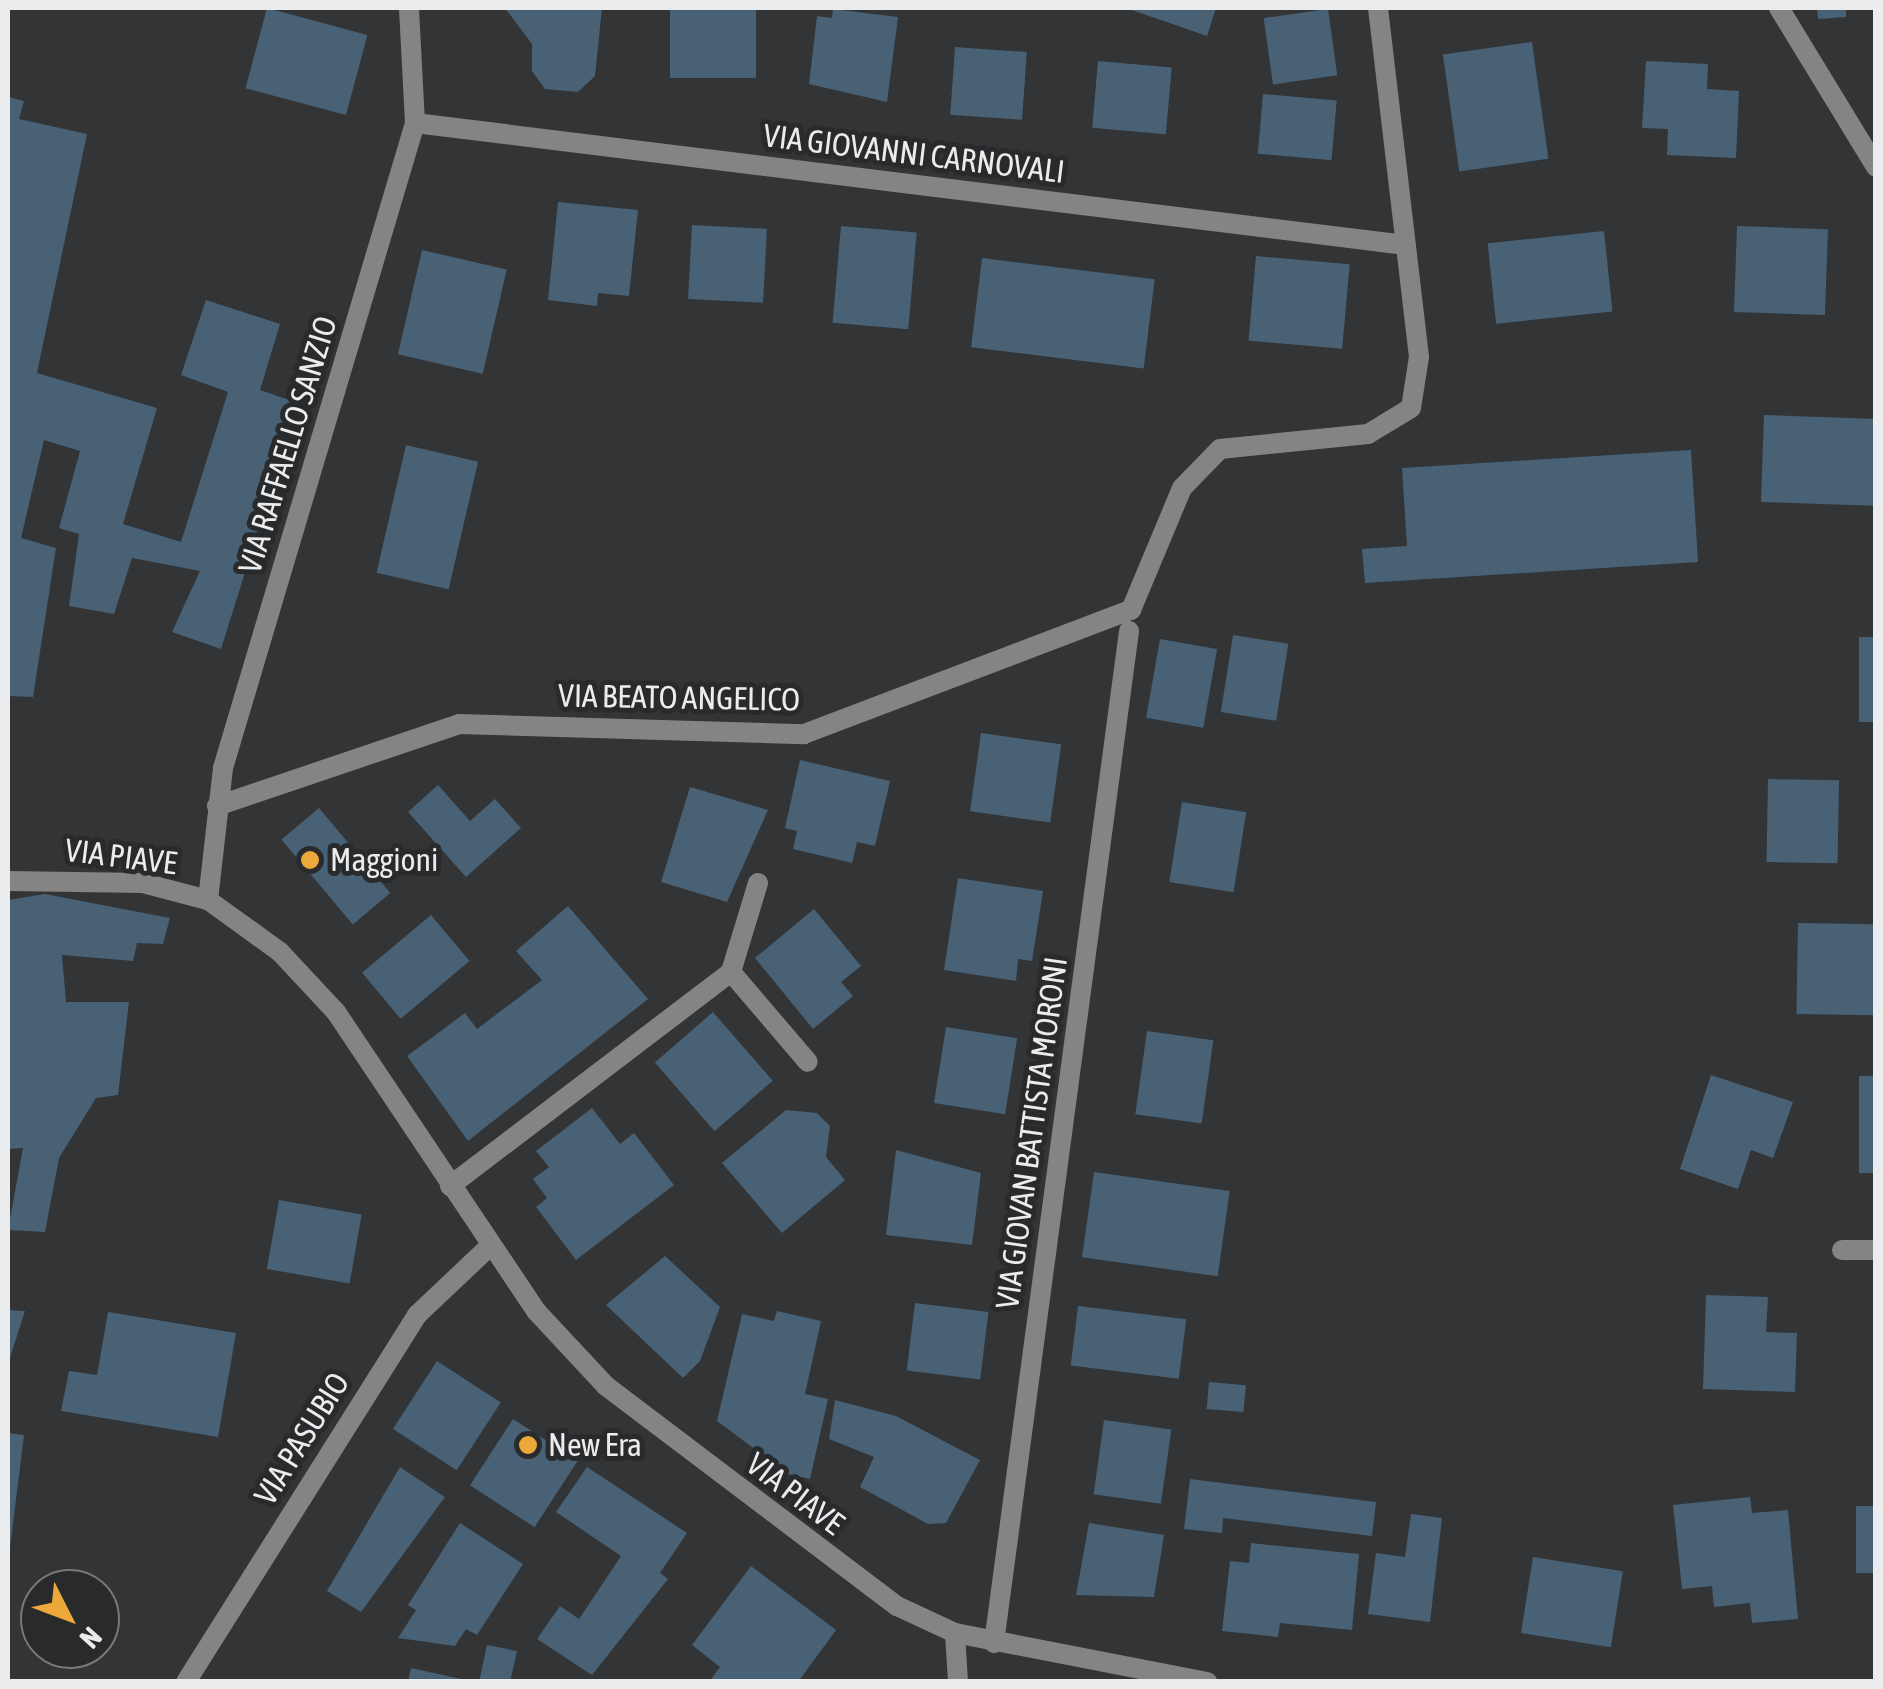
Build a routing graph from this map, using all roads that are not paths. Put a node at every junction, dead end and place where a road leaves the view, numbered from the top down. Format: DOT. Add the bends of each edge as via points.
graph roads {
  1 [pos="409,8"];
  2 [pos="1378,8"];
  3 [pos="1779,8"];
  4 [pos="415,122"];
  5 [pos="1876,167"];
  6 [pos="1406,245"];
  7 [pos="1130,620"];
  8 [pos="216,806"];
  9 [pos="8,881"];
  10 [pos="758,883"];
  11 [pos="208,900"];
  12 [pos="731,972"];
  13 [pos="808,1062"];
  14 [pos="450,1186"];
  15 [pos="490,1246"];
  16 [pos="1842,1250"];
  17 [pos="1876,1250"];
  18 [pos="955,1633"];
  19 [pos="994,1643"];
  20 [pos="186,1682"];
  21 [pos="958,1682"];
  22 [pos="1207,1682"];
  1 -- 4 [label="street, VIA RAFFAELLO SANZIO"];
  2 -- 6 [label="street"];
  3 -- 5 [label="street"];
  4 -- 6 [label="street, VIA GIOVANNI CARNOVALI"];
  4 -- 8 [label="street, VIA RAFFAELLO SANZIO"];
  6 -- 7 [label="street, VIA GIOVAN BATTISTA MORONI" via="1419,357 1412,408 1368,434 1220,448 1182,488"];
  7 -- 8 [label="street, VIA BEATO ANGELICO" via="804,734 459,724"];
  7 -- 19 [label="street, VIA GIOVAN BATTISTA MORONI"];
  8 -- 11 [label="street, VIA RAFFAELLO SANZIO"];
  9 -- 11 [label="street, VIA PIAVE" via="142,883"];
  10 -- 12 [label="street"];
  11 -- 14 [label="street, VIA PIAVE" via="280,952 336,1012"];
  12 -- 13 [label="street"];
  12 -- 14 [label="street"];
  14 -- 15 [label="street, VIA PIAVE"];
  15 -- 18 [label="street, VIA PIAVE" via="606,1386 856,1576"];
  15 -- 20 [label="street, VIA PASUBIO" via="417,1314"];
  16 -- 17 [label="street"];
  18 -- 19 [label="street, VIA PIAVE"];
  18 -- 21 [label="street"];
  19 -- 22 [label="street, VIA PIAVE"];
}
